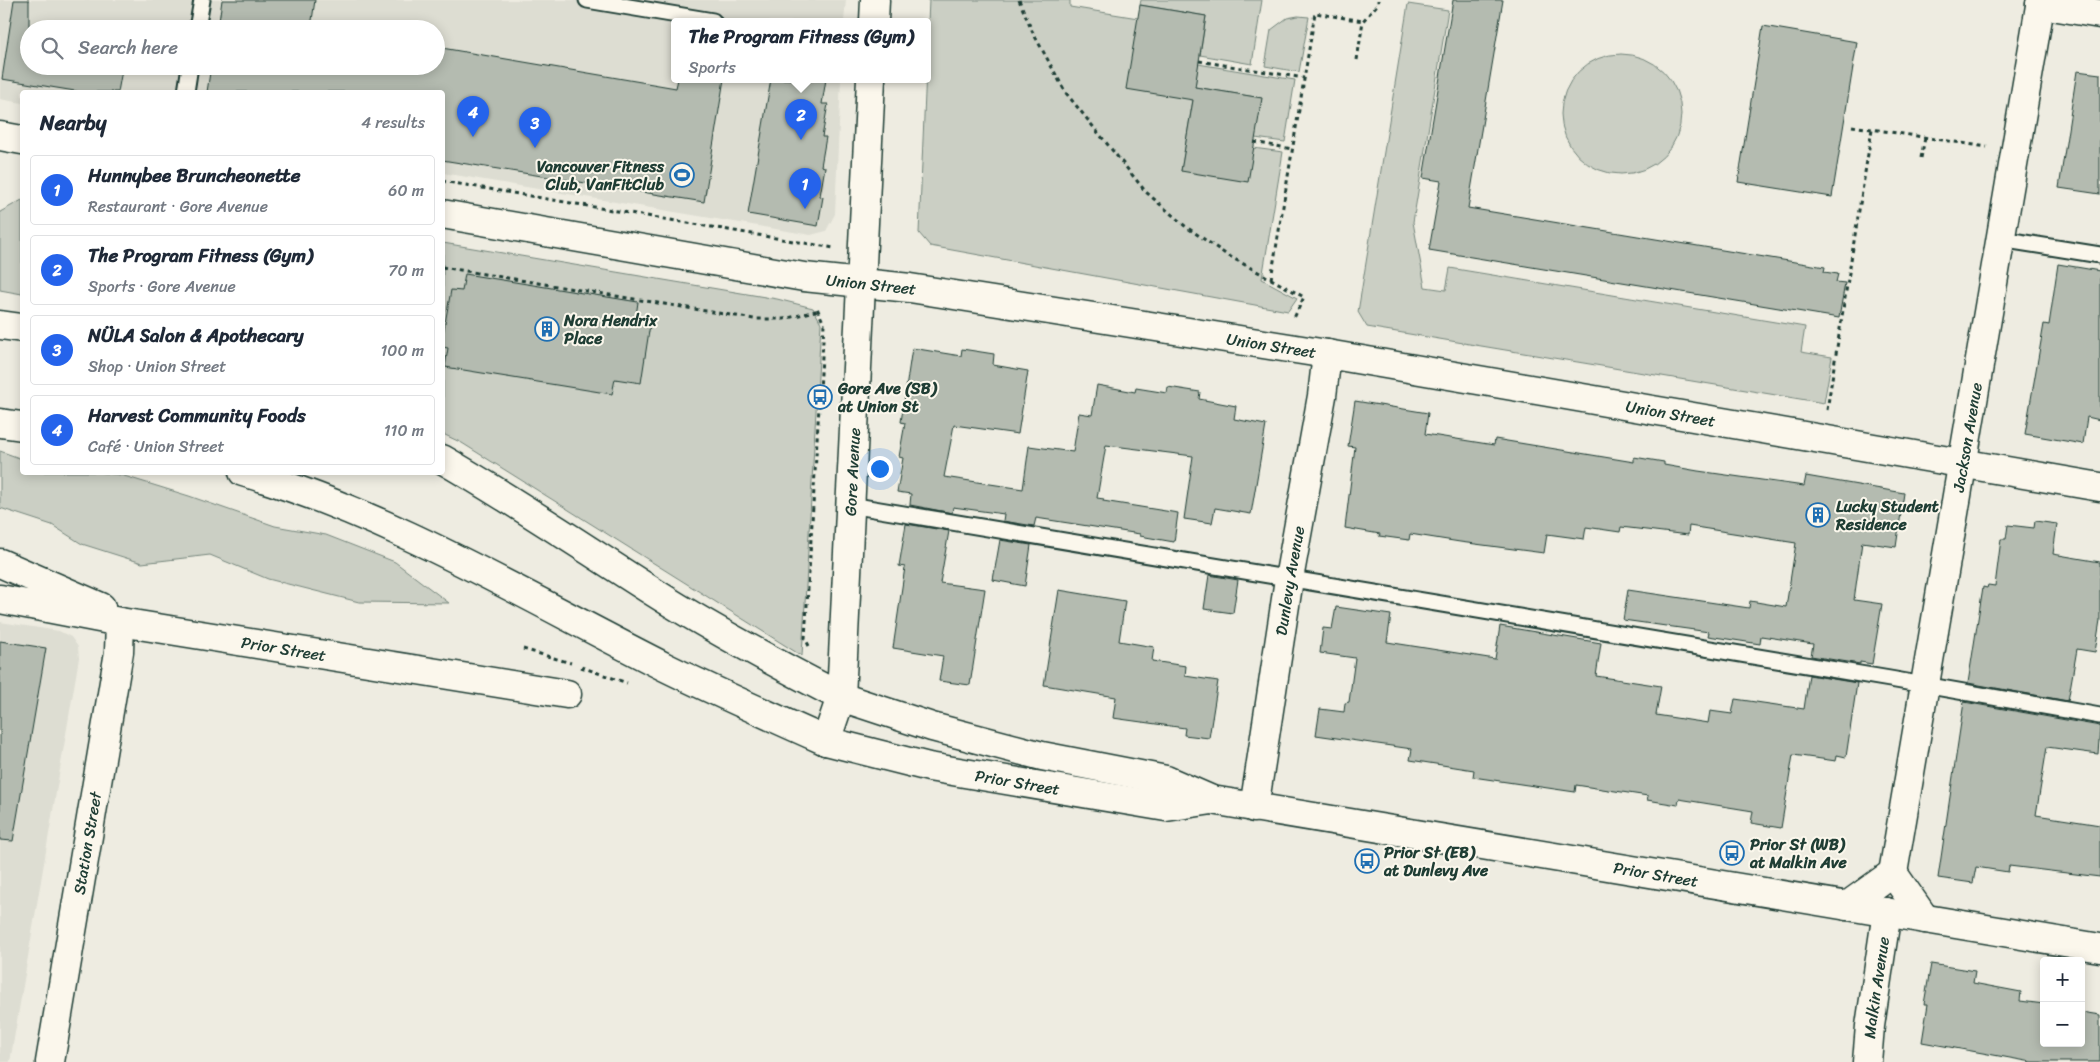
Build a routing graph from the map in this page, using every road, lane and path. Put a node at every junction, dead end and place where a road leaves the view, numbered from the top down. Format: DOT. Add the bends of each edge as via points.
graph roads {
  1 [pos="202,0"];
  2 [pos="587,0"];
  3 [pos="875,0"];
  4 [pos="1019,0"];
  5 [pos="1378,0"];
  6 [pos="2041,2"];
  7 [pos="2100,14"];
  8 [pos="695,18"];
  9 [pos="874,18"];
  10 [pos="199,20"];
  11 [pos="1363,21"];
  12 [pos="1357,60"];
  13 [pos="1199,61"];
  14 [pos="189,75"];
  15 [pos="1304,78"];
  16 [pos="871,83"];
  17 [pos="186,90"];
  18 [pos="1852,126"];
  19 [pos="1872,129"];
  20 [pos="0,136"];
  21 [pos="1925,138"];
  22 [pos="20,140"];
  23 [pos="1254,142"];
  24 [pos="1987,147"];
  25 [pos="1292,149"];
  26 [pos="1921,158"];
  27 [pos="445,182"];
  28 [pos="445,215"];
  29 [pos="2000,239"];
  30 [pos="817,245"];
  31 [pos="2100,255"];
  32 [pos="445,268"];
  33 [pos="1271,279"];
  34 [pos="862,282"];
  35 [pos="814,306"];
  36 [pos="820,310"];
  37 [pos="1294,318"];
  38 [pos="0,324"];
  39 [pos="20,328"];
  40 [pos="1327,354"];
  41 [pos="1828,410"];
  42 [pos="0,423"];
  43 [pos="20,426"];
  44 [pos="445,461"];
  45 [pos="1962,464"];
  46 [pos="253,475"];
  47 [pos="2100,487"];
  48 [pos="850,505"];
  49 [pos="0,563"];
  50 [pos="1289,579"];
  51 [pos="0,599"];
  52 [pos="120,622"];
  53 [pos="810,648"];
  54 [pos="1926,685"];
  55 [pos="567,694"];
  56 [pos="840,697"];
  57 [pos="2100,716"];
  58 [pos="826,741"];
  59 [pos="1212,800"];
  60 [pos="1254,808"];
  61 [pos="1893,873"];
  62 [pos="1847,906"];
  63 [pos="1887,912"];
  64 [pos="1926,919"];
  65 [pos="2100,948"];
  66 [pos="50,1062"];
  67 [pos="1867,1062"];
  1 -- 10 [label="lane"];
  2 -- 8 [label="lane"];
  3 -- 9 [label="street"];
  4 -- 33 [label="path" via="1066,93 1146,192 1185,226 1227,255"];
  5 -- 11 [label="path"];
  6 -- 7 [label="street"];
  6 -- 29 [label="street, Jackson Avenue"];
  11 -- 12 [label="path"];
  11 -- 15 [label="path" via="1315,14"];
  13 -- 15 [label="path"];
  14 -- 17 [label="lane"];
  15 -- 25 [label="path"];
  16 -- 34 [label="street, Gore Avenue"];
  18 -- 19 [label="path"];
  19 -- 21 [label="path"];
  19 -- 41 [label="path"];
  20 -- 22 [label="street"];
  21 -- 24 [label="path"];
  21 -- 26 [label="path"];
  23 -- 25 [label="path"];
  25 -- 33 [label="path"];
  27 -- 30 [label="path"];
  28 -- 34 [label="street, Union Street" via="804,277"];
  29 -- 31 [label="lane"];
  29 -- 45 [label="street, Jackson Avenue"];
  32 -- 36 [label="path" via="754,319 784,320"];
  33 -- 37 [label="path" via="1304,297"];
  34 -- 40 [label="street, Union Street"];
  34 -- 48 [label="street, Gore Avenue"];
  35 -- 36 [label="path"];
  36 -- 53 [label="path" via="824,324 805,638"];
  38 -- 39 [label="street"];
  40 -- 45 [label="street, Union Street"];
  40 -- 50 [label="street, Dunlevy Avenue"];
  42 -- 43 [label="street"];
  44 -- 56 [label="street, Prior Street" via="500,492 656,594 733,640"];
  45 -- 47 [label="street, Union Street"];
  45 -- 54 [label="street, Jackson Avenue"];
  46 -- 58 [label="street, Prior Street" via="359,513 441,550 666,667"];
  48 -- 50 [label="lane"];
  48 -- 56 [label="street, Gore Avenue"];
  49 -- 52 [label="street" via="103,608"];
  50 -- 54 [label="lane"];
  50 -- 60 [label="street, Dunlevy Avenue"];
  51 -- 52 [label="street, Prior Street"];
  52 -- 55 [label="street, Prior Street"];
  52 -- 66 [label="street, Station Street" via="120,652"];
  54 -- 57 [label="lane"];
  54 -- 61 [label="street, Jackson Avenue"];
  56 -- 58 [label="street, Gore Avenue"];
  56 -- 59 [label="street, Prior Street" via="932,727 1042,756 1166,780"];
  58 -- 59 [label="street, Prior Street" via="928,767 1166,807"];
  59 -- 60 [label="street, Prior Street"];
  60 -- 62 [label="street, Prior Street"];
  61 -- 62 [label="street"];
  61 -- 64 [label="street"];
  62 -- 63 [label="street, Prior Street"];
  63 -- 64 [label="street, Prior Street"];
  63 -- 67 [label="street, Malkin Avenue"];
  64 -- 65 [label="street, Prior Street"];
}
